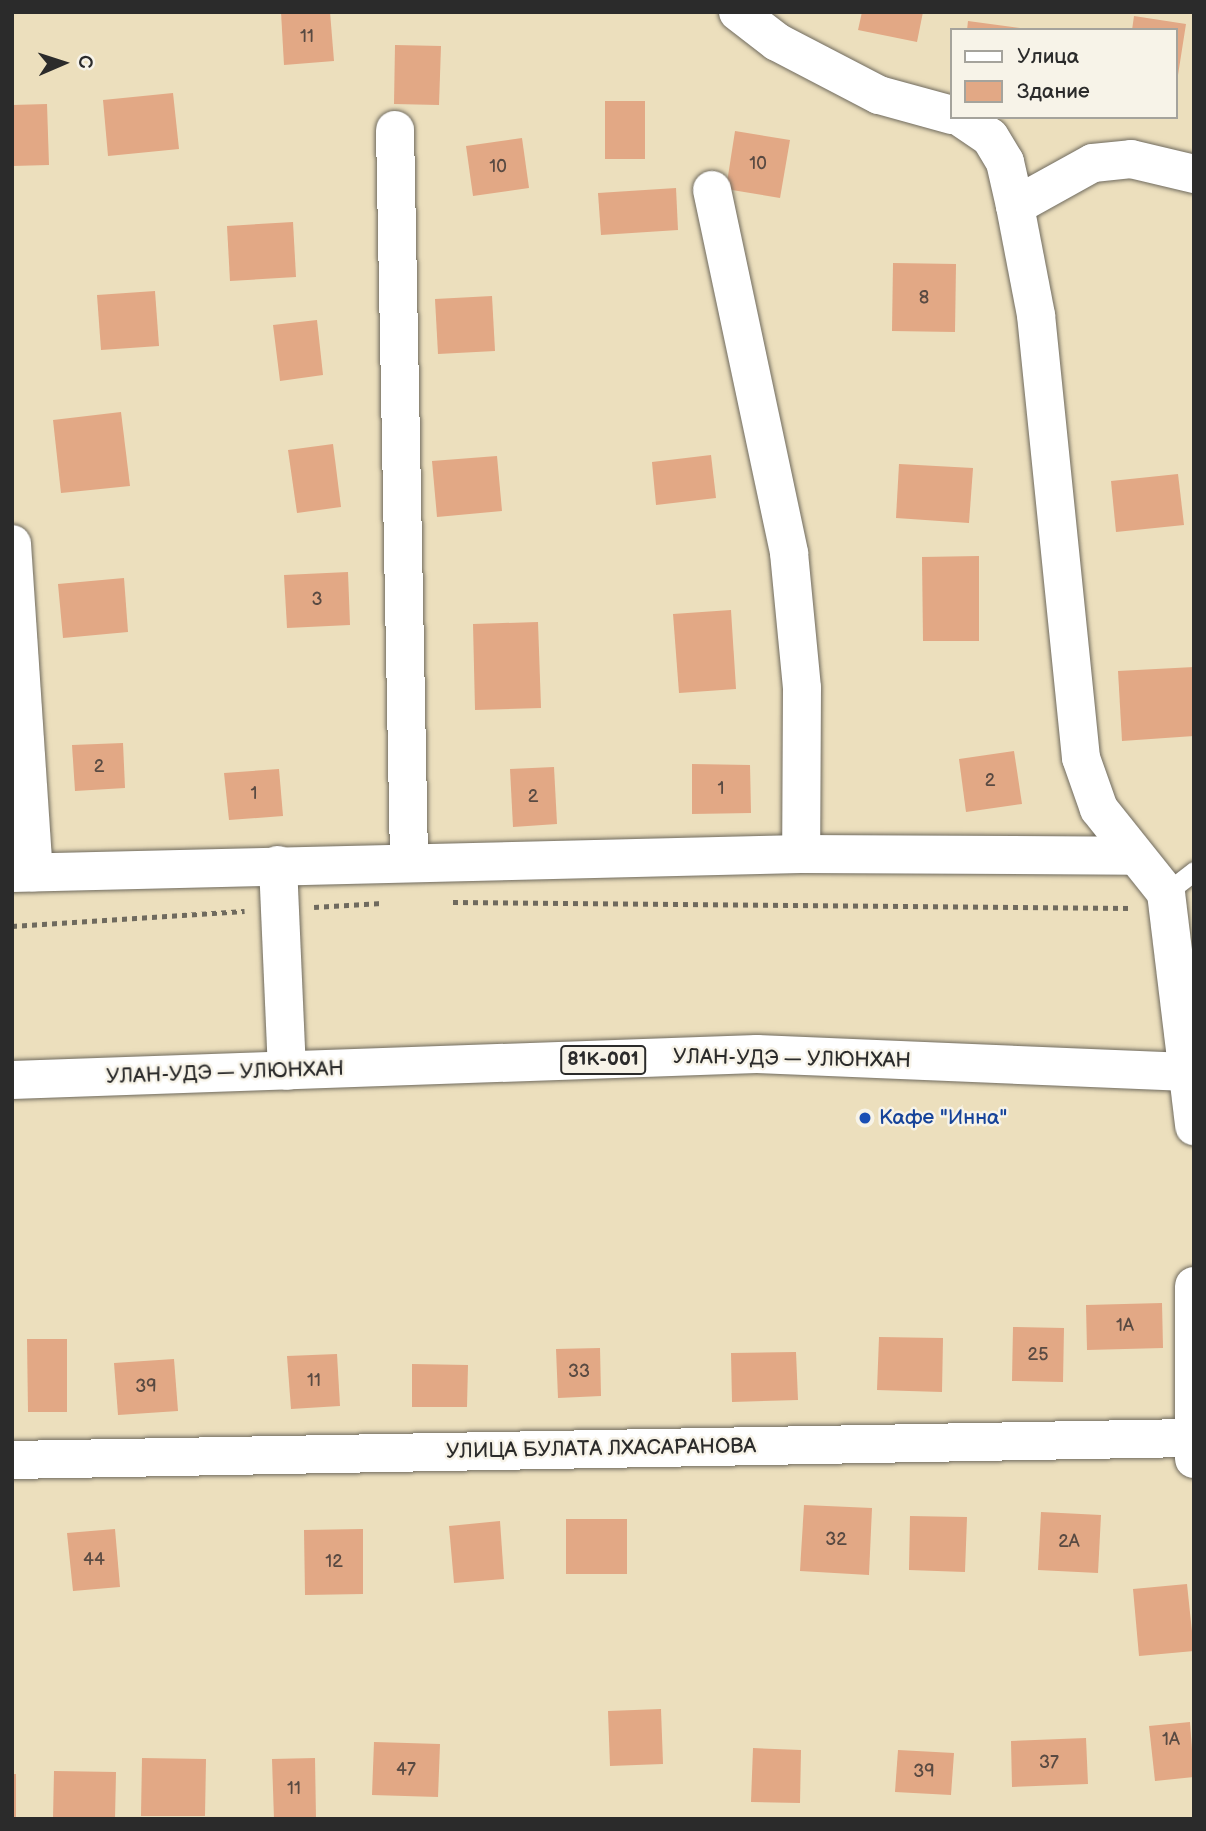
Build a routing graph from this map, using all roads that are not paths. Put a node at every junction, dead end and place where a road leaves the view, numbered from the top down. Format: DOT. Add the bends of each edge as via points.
graph roads {
  1 [pos="738,12"];
  2 [pos="950,114"];
  3 [pos="963,119"];
  4 [pos="395,130"];
  5 [pos="1194,174"];
  6 [pos="712,190"];
  7 [pos="1016,206"];
  8 [pos="12,544"];
  9 [pos="801,854"];
  10 [pos="1134,856"];
  11 [pos="409,861"];
  12 [pos="278,865"];
  13 [pos="23,873"];
  14 [pos="1176,891"];
  15 [pos="287,1071"];
  16 [pos="1191,1071"];
  17 [pos="12,1080"];
  18 [pos="1194,1126"];
  19 [pos="1194,1286"];
  20 [pos="1192,1448"];
  21 [pos="12,1460"];
  1 -- 2 [label="street" via="777,42 879,95"];
  3 -- 7 [label="street" via="990,137 1005,162"];
  4 -- 11 [label="street"];
  5 -- 7 [label="street" via="1131,159 1093,163"];
  6 -- 9 [label="street" via="789,553 802,688"];
  7 -- 10 [label="street" via="1036,315 1081,758 1099,809"];
  8 -- 13 [label="street"];
  9 -- 10 [label="street"];
  9 -- 11 [label="street"];
  10 -- 14 [label="street"];
  11 -- 12 [label="street"];
  12 -- 13 [label="street"];
  12 -- 15 [label="street"];
  14 -- 16 [label="street"];
  15 -- 16 [label="street, УЛАН-УДЭ — УЛЮНХАН / 81К-001" via="757,1054"];
  15 -- 17 [label="street, УЛАН-УДЭ — УЛЮНХАН / 81К-001"];
  16 -- 18 [label="street"];
  19 -- 20 [label="street"];
  20 -- 21 [label="street, УЛИЦА БУЛАТА ЛХАСАРАНОВА"];
}
